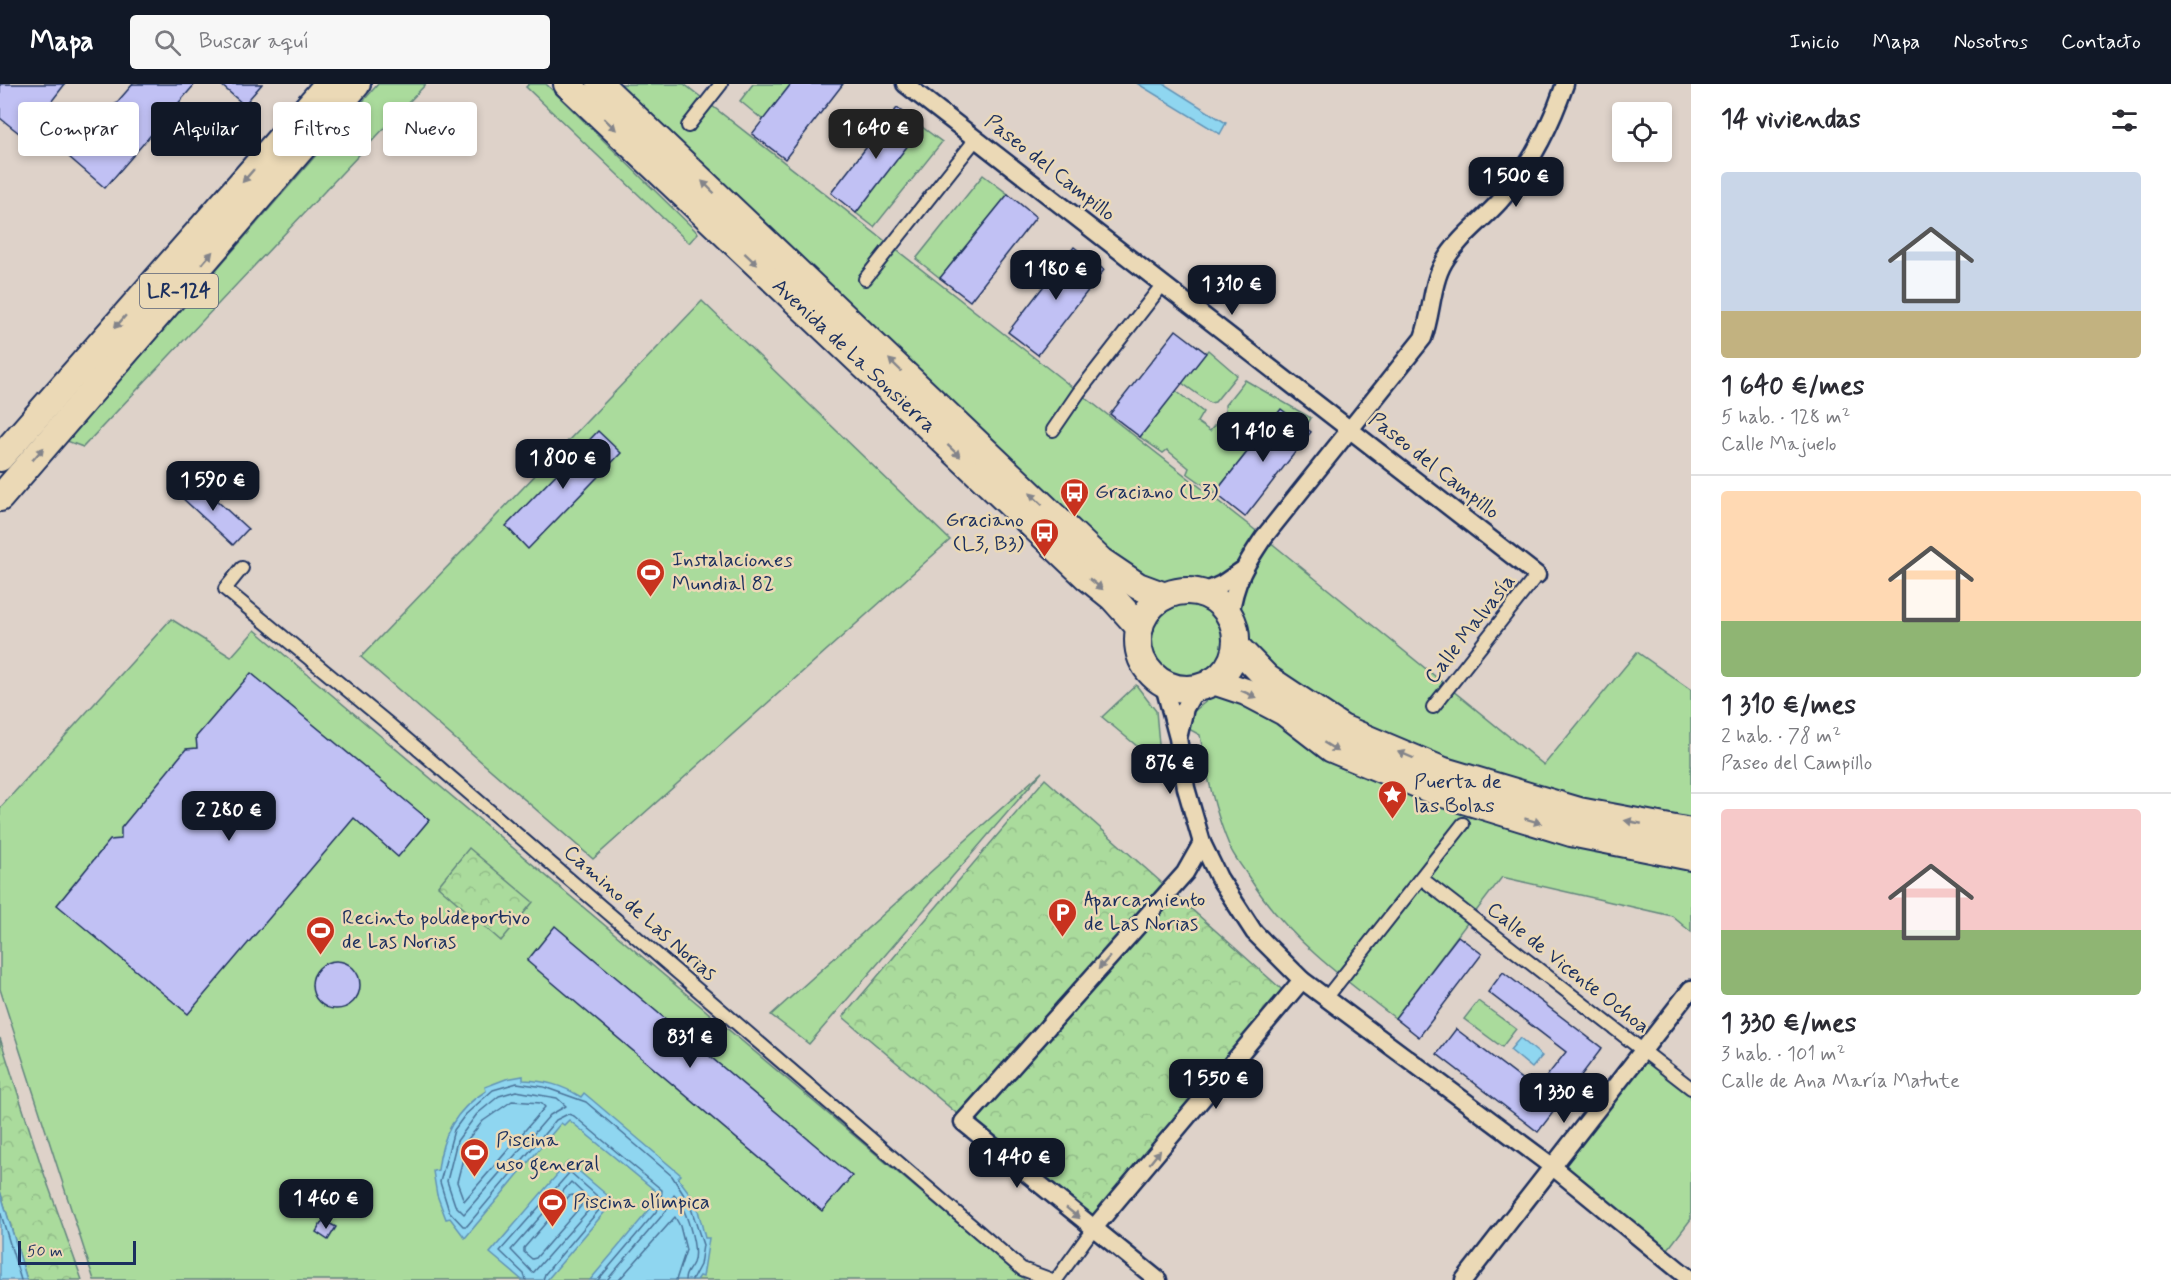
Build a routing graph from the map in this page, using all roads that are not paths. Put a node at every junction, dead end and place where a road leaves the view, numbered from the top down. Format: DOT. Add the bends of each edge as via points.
graph roads {
  1 [pos="328,84"];
  2 [pos="357,84"];
  3 [pos="567,84"];
  4 [pos="600,84"];
  5 [pos="721,84"];
  6 [pos="905,84"];
  7 [pos="1565,84"];
  8 [pos="688,126"];
  9 [pos="976,139"];
  10 [pos="865,279"];
  11 [pos="1163,284"];
  12 [pos="1053,430"];
  13 [pos="1351,430"];
  14 [pos="0,458"];
  15 [pos="0,498"];
  16 [pos="242,568"];
  17 [pos="1241,571"];
  18 [pos="1536,575"];
  19 [pos="1202,593"];
  20 [pos="1165,596"];
  21 [pos="1230,616"];
  22 [pos="1140,628"];
  23 [pos="1236,646"];
  24 [pos="1163,682"];
  25 [pos="1205,684"];
  26 [pos="1433,707"];
  27 [pos="1178,738"];
  28 [pos="1462,824"];
  29 [pos="1691,832"];
  30 [pos="1202,843"];
  31 [pos="1691,857"];
  32 [pos="1185,873"];
  33 [pos="1219,878"];
  34 [pos="1421,878"];
  35 [pos="1302,980"];
  36 [pos="1691,989"];
  37 [pos="1327,997"];
  38 [pos="1643,1050"];
  39 [pos="1691,1088"];
  40 [pos="1553,1167"];
  41 [pos="1093,1229"];
  42 [pos="1054,1280"];
  43 [pos="1158,1280"];
  44 [pos="1464,1280"];
  45 [pos="1691,1280"];
  1 -- 14 [label="main road, LR-124, one-way"];
  15 -- 2 [label="main road, LR-124, one-way"];
  3 -- 22 [label="main road, Avenida de La Sonsierra, one-way" via="1113,598"];
  20 -- 4 [label="main road, Avenida de La Sonsierra, one-way" via="1138,586 1101,561"];
  5 -- 8 [label="street"];
  6 -- 9 [label="street, Paseo del Campillo"];
  7 -- 13 [label="street" via="1524,168 1501,200 1444,263 1423,338"];
  9 -- 10 [label="street"];
  9 -- 11 [label="street, Paseo del Campillo"];
  11 -- 12 [label="street"];
  11 -- 13 [label="street, Paseo del Campillo"];
  13 -- 17 [label="street"];
  13 -- 18 [label="street, Paseo del Campillo"];
  16 -- 42 [label="street, Camino de Las Norias" via="225,589 409,740 1022,1269"];
  17 -- 19 [label="street"];
  17 -- 21 [label="street"];
  18 -- 26 [label="street, Calle Malvasía"];
  19 -- 20 [label="main road" via="1183,591"];
  19 -- 21 [label="main road" via="1218,602"];
  20 -- 22 [label="main road" via="1145,615"];
  21 -- 23 [label="main road"];
  22 -- 24 [label="main road" via="1142,659"];
  23 -- 25 [label="main road" via="1224,672"];
  29 -- 23 [label="main road, one-way" via="1579,811 1444,771 1342,728 1267,678"];
  24 -- 25 [label="main road" via="1180,688"];
  24 -- 27 [label="street"];
  25 -- 27 [label="street" via="1185,708"];
  25 -- 31 [label="main road, one-way" via="1246,692 1284,712 1332,749 1434,791 1571,833"];
  27 -- 30 [label="street" via="1186,788"];
  28 -- 34 [label="street"];
  30 -- 32 [label="street"];
  30 -- 33 [label="street"];
  32 -- 33 [label="street" via="1204,872"];
  32 -- 41 [label="street, one-way" via="963,1122"];
  33 -- 35 [label="street" via="1254,932"];
  34 -- 37 [label="street"];
  34 -- 38 [label="street, Calle de Vicente Ochoa"];
  35 -- 37 [label="street"];
  41 -- 35 [label="street, one-way"];
  36 -- 38 [label="street"];
  37 -- 40 [label="street"];
  38 -- 39 [label="street, Calle de Vicente Ochoa"];
  38 -- 40 [label="street"];
  40 -- 44 [label="street"];
  40 -- 45 [label="street"];
  41 -- 42 [label="street, Camino de Las Norias"];
  41 -- 43 [label="street"];
}
